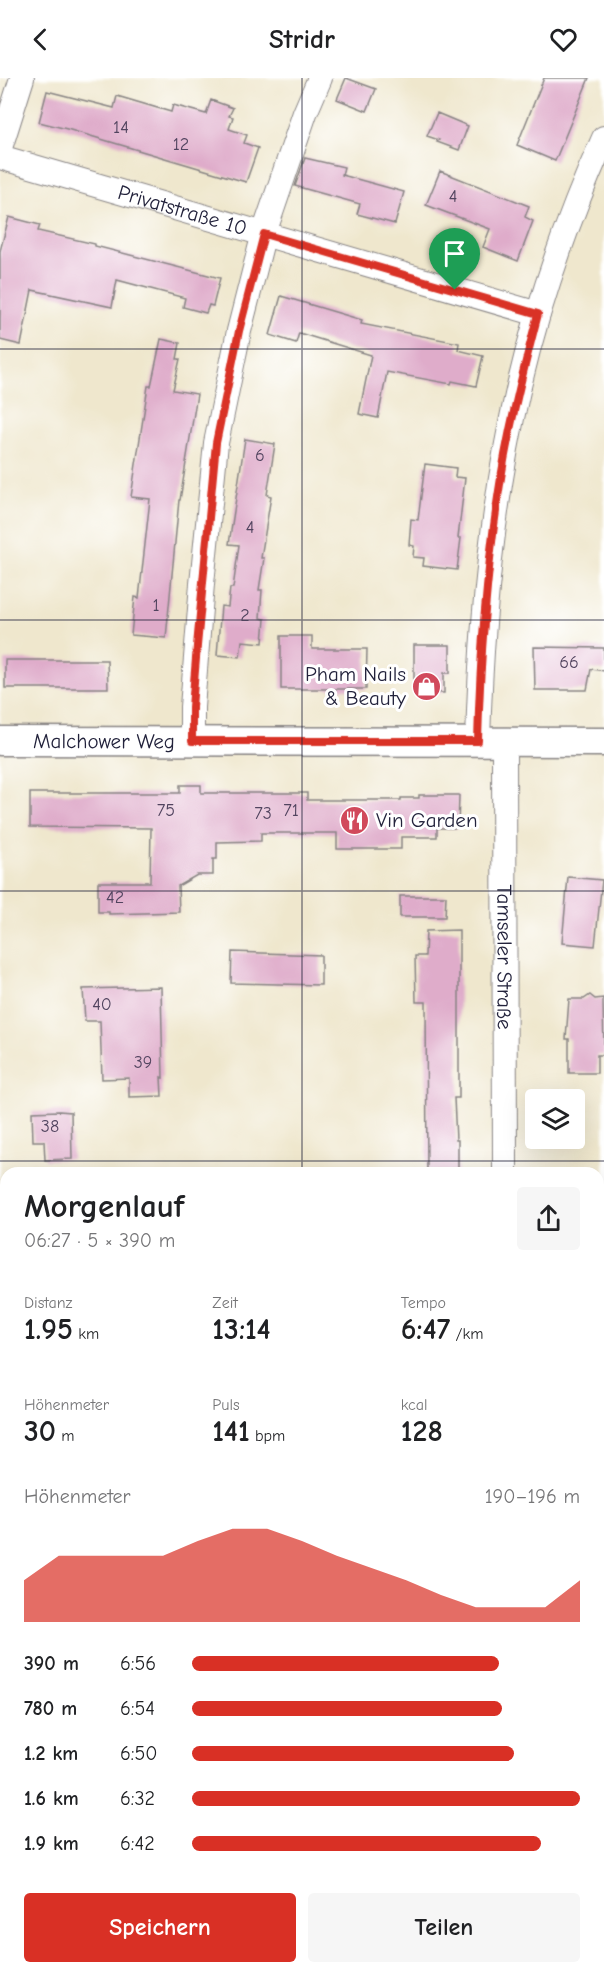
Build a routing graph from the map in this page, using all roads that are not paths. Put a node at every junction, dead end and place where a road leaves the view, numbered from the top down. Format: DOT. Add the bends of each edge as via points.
graph roads {
  1 [pos="22,78"];
  2 [pos="320,78"];
  3 [pos="604,138"];
  4 [pos="0,148"];
  5 [pos="0,157"];
  6 [pos="264,234"];
  7 [pos="538,314"];
  8 [pos="0,741"];
  9 [pos="192,741"];
  10 [pos="491,741"];
  11 [pos="604,742"];
  12 [pos="505,1167"];
  1 -- 4 [label="street"];
  2 -- 6 [label="street"];
  3 -- 7 [label="street, Tamseler Straße"];
  5 -- 6 [label="street, Privatstraße 10"];
  6 -- 7 [label="street, Privatstraße 10"];
  6 -- 9 [label="street" via="216,443 198,629"];
  7 -- 10 [label="street, Tamseler Straße" via="498,495 486,599 478,705"];
  8 -- 9 [label="street, Malchower Weg"];
  9 -- 10 [label="street, Malchower Weg"];
  10 -- 11 [label="street, Malchower Weg"];
  10 -- 12 [label="street, Tamseler Straße"];
}
